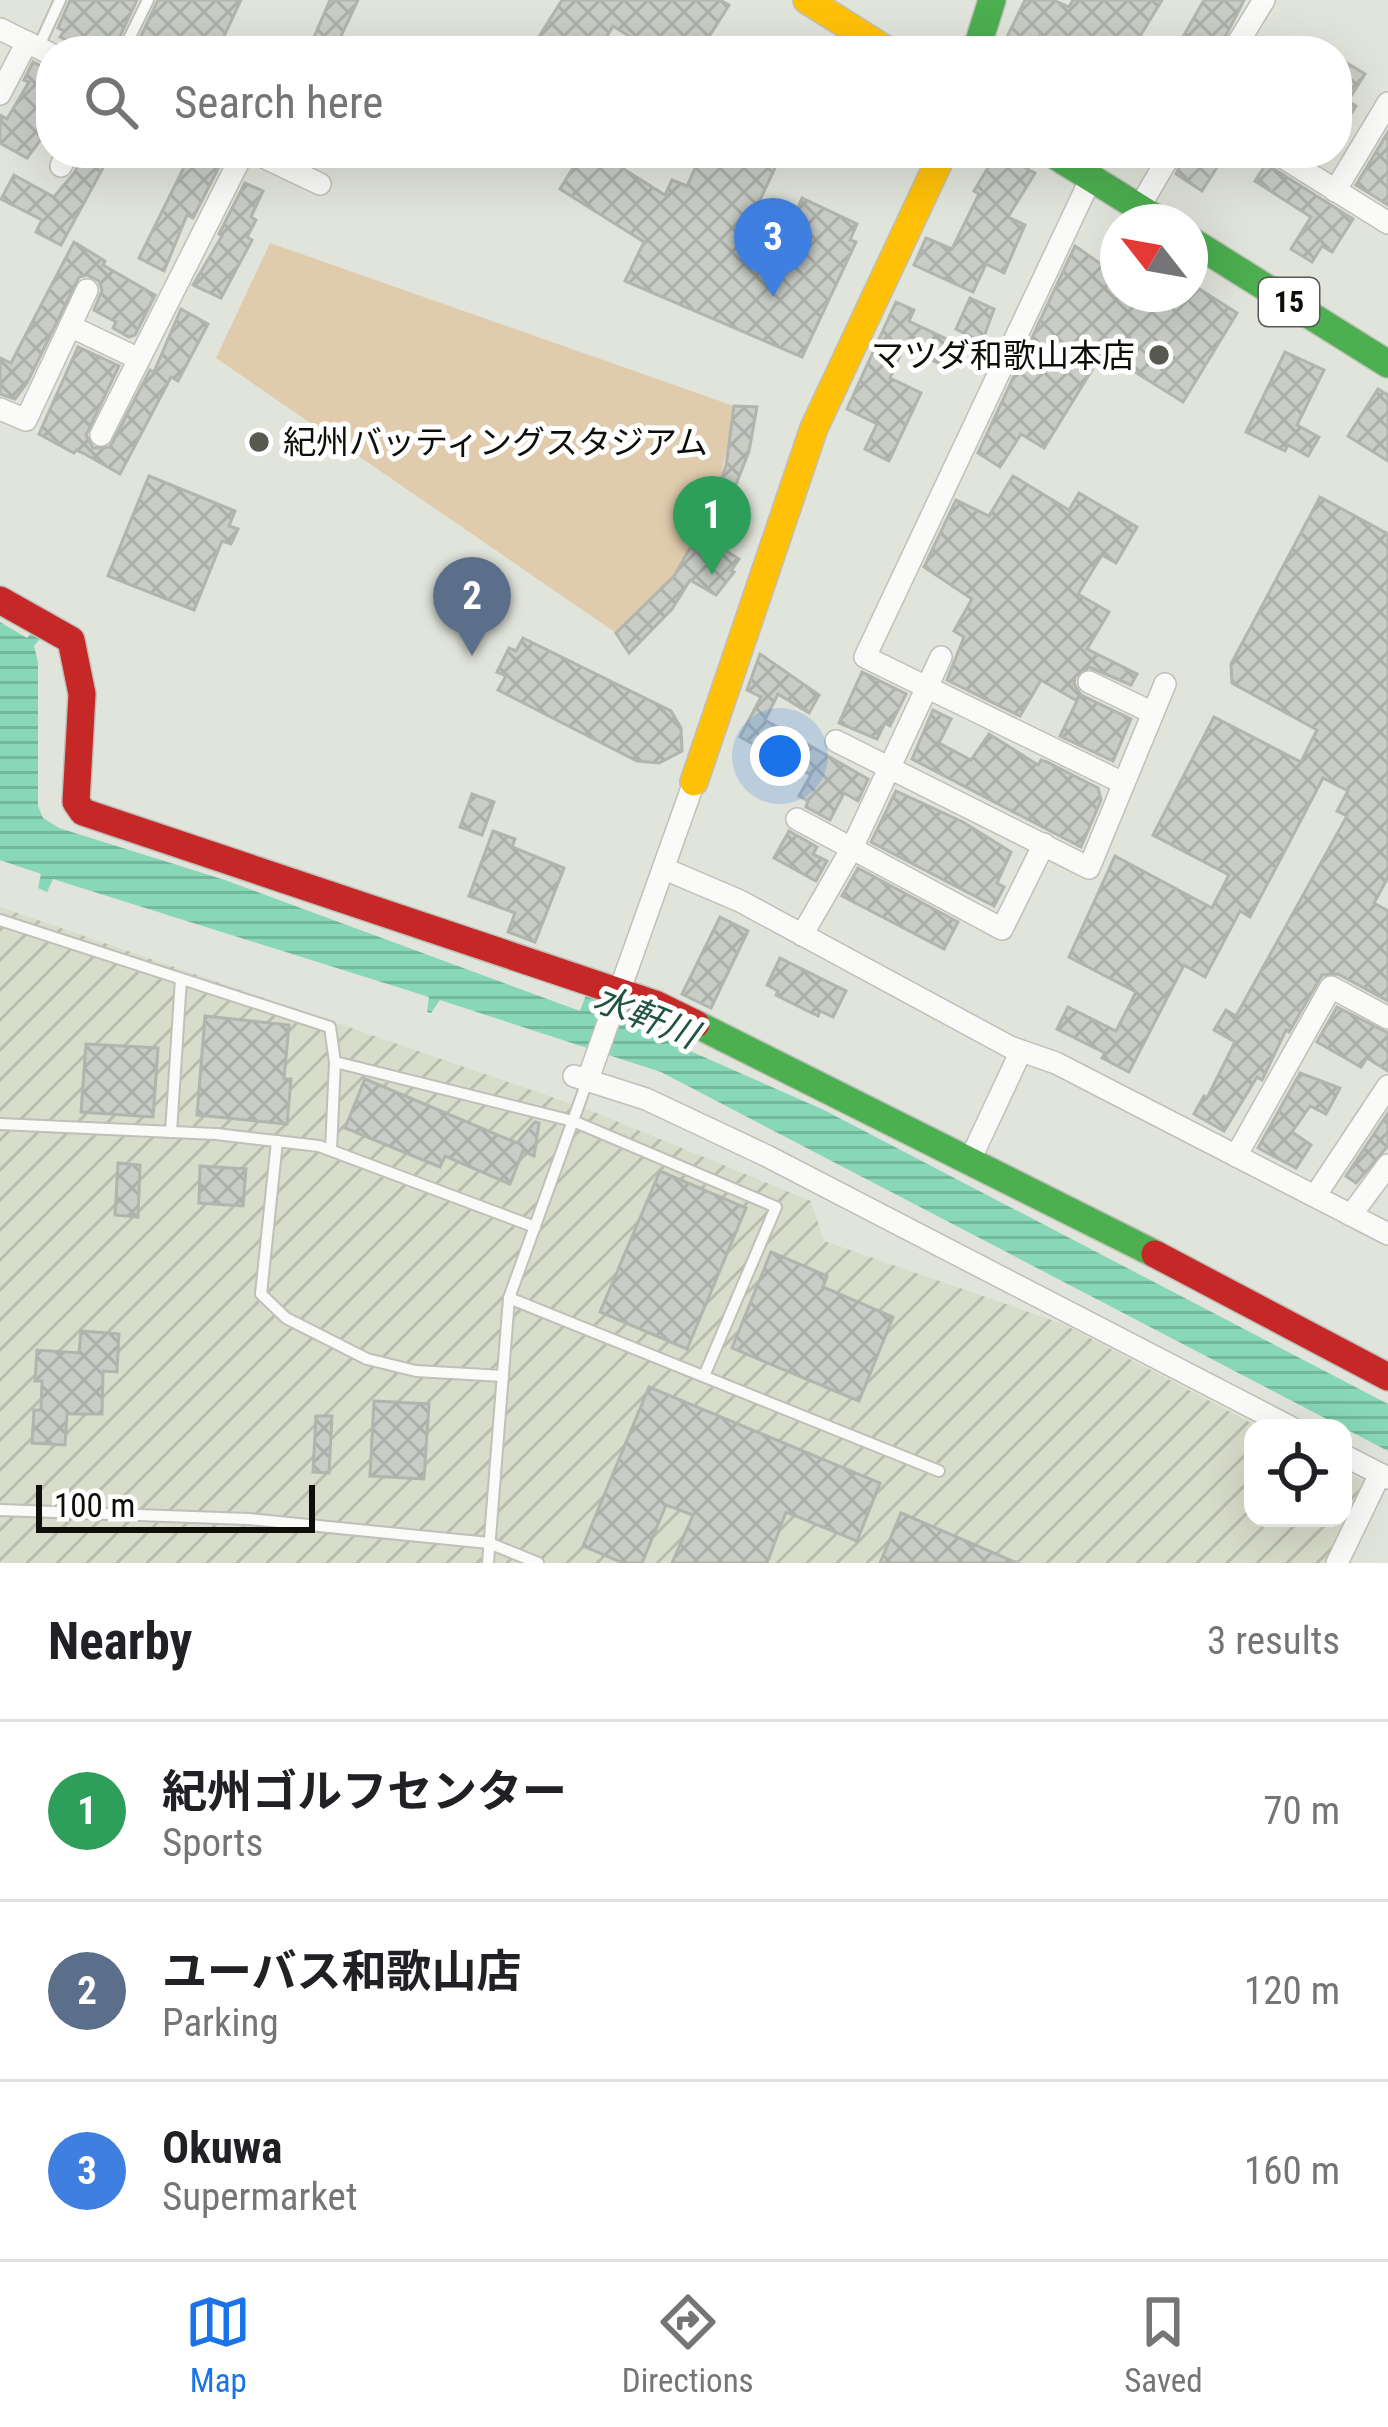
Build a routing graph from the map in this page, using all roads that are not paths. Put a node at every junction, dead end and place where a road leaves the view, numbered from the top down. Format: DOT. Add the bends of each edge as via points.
graph roads {
  1 [pos="60,0"];
  2 [pos="148,0"];
  3 [pos="807,0"];
  4 [pos="992,0"];
  5 [pos="1264,0"];
  6 [pos="0,29"];
  7 [pos="44,36"];
  8 [pos="130,36"];
  9 [pos="863,36"];
  10 [pos="981,36"];
  11 [pos="1242,36"];
  12 [pos="36,47"];
  13 [pos="36,52"];
  14 [pos="0,94"];
  15 [pos="1388,104"];
  16 [pos="1352,163"];
  17 [pos="235,168"];
  18 [pos="286,168"];
  19 [pos="936,168"];
  20 [pos="1075,168"];
  21 [pos="1166,168"];
  22 [pos="1299,168"];
  23 [pos="1349,168"];
  24 [pos="1091,178"];
  25 [pos="320,184"];
  26 [pos="1335,191"];
  27 [pos="1132,204"];
  28 [pos="1154,204"];
  29 [pos="1388,224"];
  30 [pos="1208,251"];
  31 [pos="87,290"];
  32 [pos="70,326"];
  33 [pos="139,359"];
  34 [pos="1388,364"];
  35 [pos="0,409"];
  36 [pos="100,435"];
  37 [pos="0,600"];
  38 [pos="941,657"];
  39 [pos="1088,682"];
  40 [pos="1166,684"];
  41 [pos="927,688"];
  42 [pos="1153,713"];
  43 [pos="836,741"];
  44 [pos="890,768"];
  45 [pos="694,782"];
  46 [pos="1124,783"];
  47 [pos="796,819"];
  48 [pos="1044,844"];
  49 [pos="852,848"];
  50 [pos="665,869"];
  51 [pos="0,920"];
  52 [pos="802,935"];
  53 [pos="181,979"];
  54 [pos="618,998"];
  55 [pos="1388,1018"];
  56 [pos="1021,1051"];
  57 [pos="335,1062"];
  58 [pos="581,1078"];
  59 [pos="1388,1086"];
  60 [pos="573,1121"];
  61 [pos="0,1124"];
  62 [pos="171,1132"];
  63 [pos="277,1141"];
  64 [pos="331,1150"];
  65 [pos="1236,1156"];
  66 [pos="970,1160"];
  67 [pos="1388,1166"];
  68 [pos="1315,1196"];
  69 [pos="1351,1215"];
  70 [pos="535,1227"];
  71 [pos="1388,1234"];
  72 [pos="509,1298"];
  73 [pos="503,1376"];
  74 [pos="704,1376"];
  75 [pos="1388,1377"];
  76 [pos="1275,1419"];
  77 [pos="1352,1459"];
  78 [pos="939,1471"];
  79 [pos="1384,1476"];
  80 [pos="0,1510"];
  81 [pos="489,1543"];
  82 [pos="488,1563"];
  83 [pos="538,1563"];
  84 [pos="1337,1563"];
  1 -- 7 [label="lane"];
  2 -- 8 [label="lane"];
  3 -- 9 [label="street"];
  4 -- 10 [label="street"];
  5 -- 11 [label="street"];
  6 -- 12 [label="street"];
  13 -- 14 [label="street"];
  15 -- 16 [label="street"];
  17 -- 33 [label="street"];
  18 -- 25 [label="street"];
  19 -- 45 [label="street" via="814,428"];
  20 -- 24 [label="street"];
  21 -- 28 [label="street"];
  22 -- 26 [label="street"];
  23 -- 26 [label="street"];
  24 -- 27 [label="street"];
  24 -- 41 [label="street" via="865,657"];
  26 -- 29 [label="street"];
  30 -- 34 [label="street, 15"];
  31 -- 32 [label="street"];
  32 -- 33 [label="street"];
  32 -- 35 [label="street" via="26,420"];
  33 -- 36 [label="street"];
  37 -- 54 [label="street" via="71,640 82,694 76,802 83,812"];
  38 -- 41 [label="street"];
  39 -- 42 [label="street"];
  40 -- 42 [label="street"];
  41 -- 44 [label="street"];
  41 -- 46 [label="street"];
  42 -- 46 [label="street"];
  43 -- 44 [label="street"];
  44 -- 48 [label="street"];
  44 -- 49 [label="street"];
  45 -- 50 [label="street"];
  46 -- 48 [label="street" via="1089,868"];
  47 -- 49 [label="street"];
  48 -- 49 [label="street" via="1003,929"];
  49 -- 52 [label="street"];
  50 -- 52 [label="street"];
  50 -- 54 [label="street"];
  51 -- 53 [label="lane"];
  52 -- 56 [label="street"];
  53 -- 57 [label="lane" via="330,1027"];
  53 -- 62 [label="lane"];
  54 -- 58 [label="street"];
  54 -- 66 [label="street" via="655,1004"];
  55 -- 65 [label="street" via="1331,987"];
  56 -- 65 [label="street"];
  56 -- 66 [label="street"];
  57 -- 60 [label="lane"];
  57 -- 64 [label="lane"];
  58 -- 60 [label="lane"];
  58 -- 76 [label="street" via="767,1156"];
  59 -- 68 [label="street"];
  60 -- 70 [label="lane"];
  60 -- 74 [label="lane" via="776,1207"];
  61 -- 62 [label="lane"];
  62 -- 63 [label="lane"];
  63 -- 64 [label="lane"];
  63 -- 73 [label="lane" via="261,1294 267,1303 392,1367"];
  64 -- 70 [label="lane"];
  65 -- 68 [label="street"];
  66 -- 75 [label="street"];
  67 -- 69 [label="street"];
  68 -- 69 [label="street"];
  69 -- 71 [label="street"];
  70 -- 72 [label="lane"];
  72 -- 73 [label="lane"];
  72 -- 74 [label="lane"];
  73 -- 81 [label="lane"];
  74 -- 78 [label="lane"];
  77 -- 79 [label="street"];
  79 -- 84 [label="street"];
  80 -- 81 [label="lane" via="248,1519"];
  81 -- 82 [label="lane"];
  81 -- 83 [label="lane"];
}
